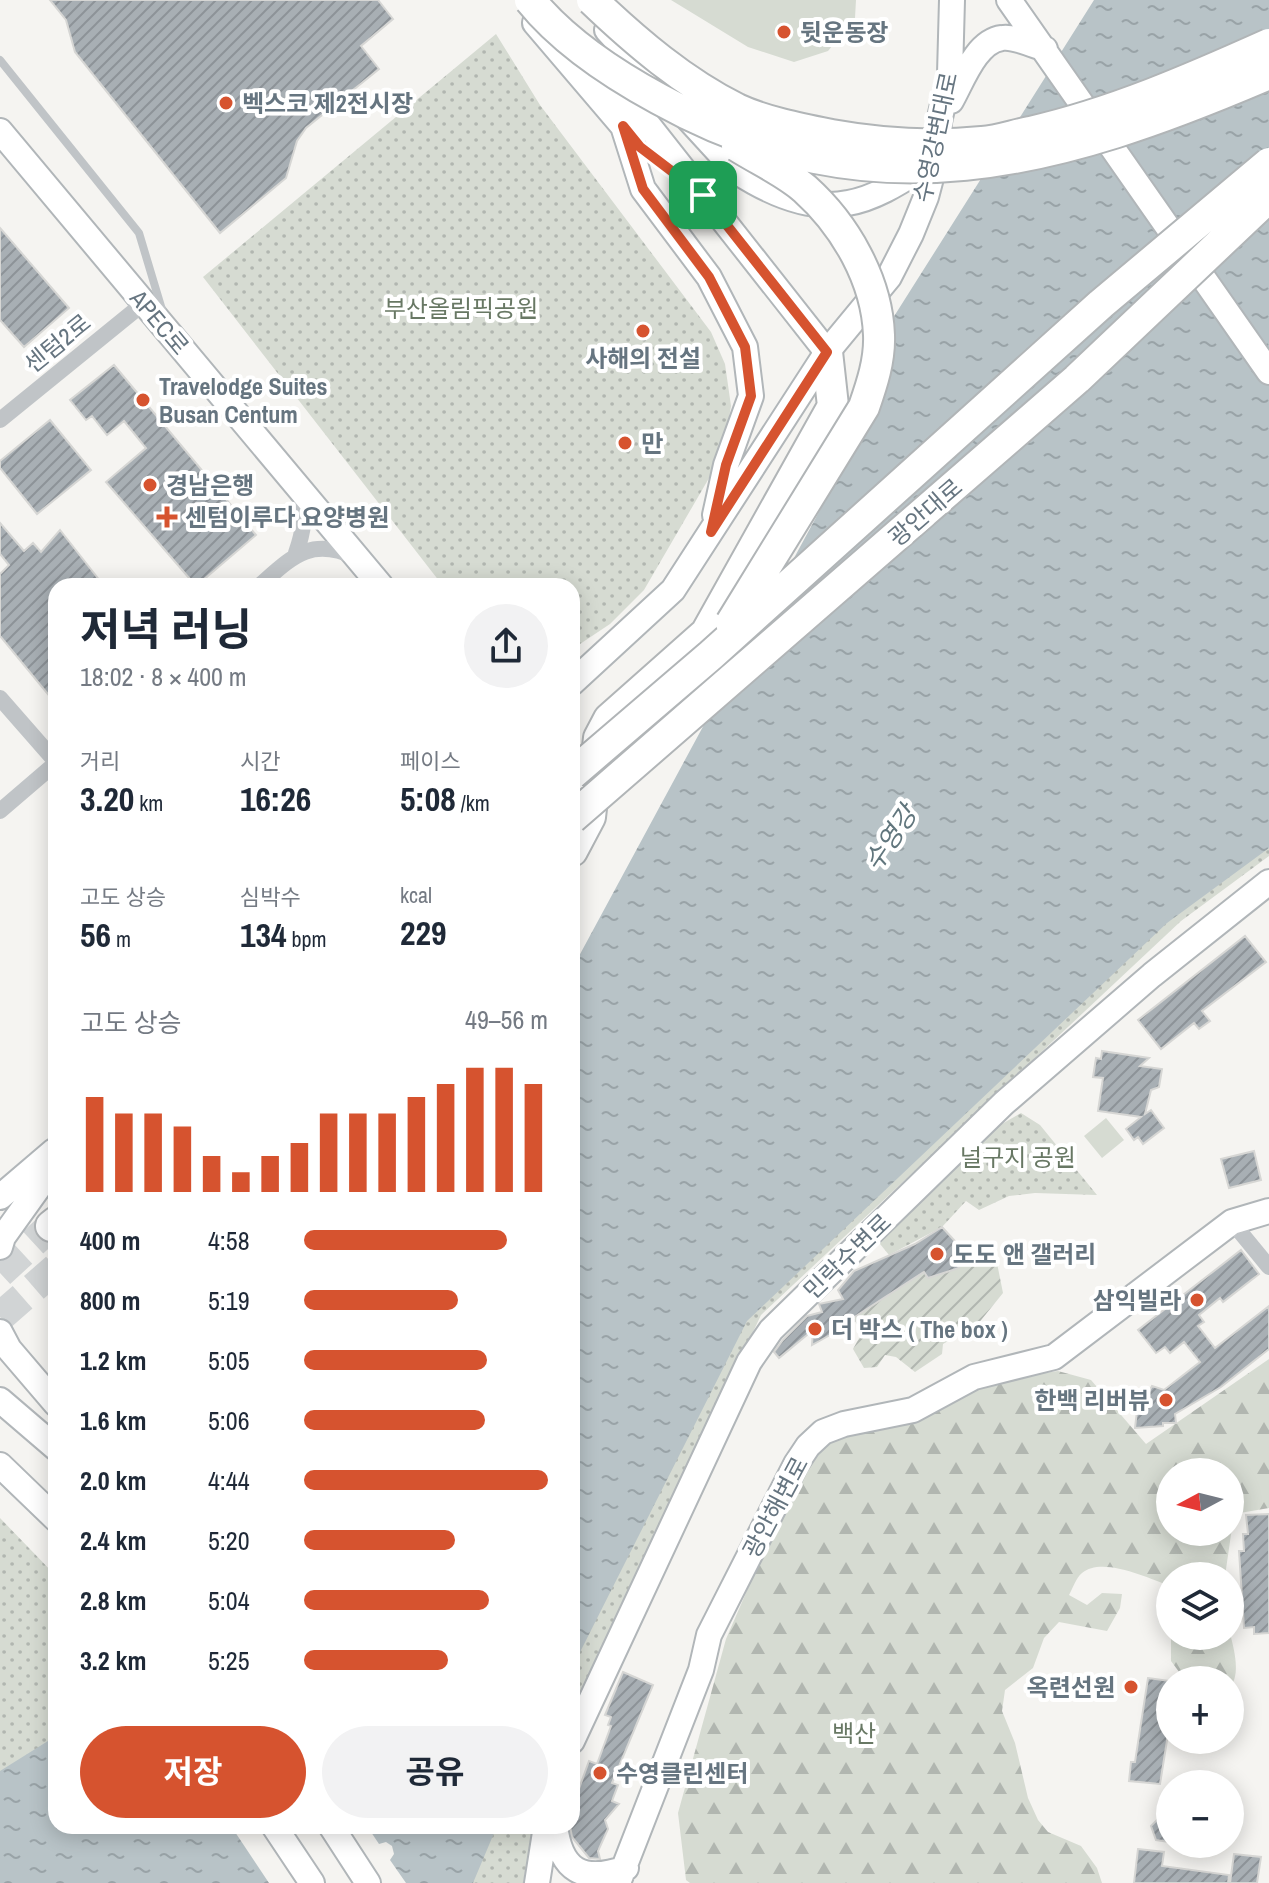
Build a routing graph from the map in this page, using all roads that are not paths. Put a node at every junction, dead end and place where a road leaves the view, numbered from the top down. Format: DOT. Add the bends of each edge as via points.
graph roads {
  1 [pos="516,0"];
  2 [pos="530,0"];
  3 [pos="550,0"];
  4 [pos="579,0"];
  5 [pos="592,0"];
  6 [pos="952,0"];
  7 [pos="1009,0"];
  8 [pos="1269,44"];
  9 [pos="1045,49"];
  10 [pos="0,60"];
  11 [pos="1269,74"];
  12 [pos="689,115"];
  13 [pos="939,122"];
  14 [pos="623,126"];
  15 [pos="0,131"];
  16 [pos="936,159"];
  17 [pos="1269,163"];
  18 [pos="703,195"];
  19 [pos="1269,197"];
  20 [pos="144,303"];
  21 [pos="169,333"];
  22 [pos="827,352"];
  23 [pos="1269,372"];
  24 [pos="0,420"];
  25 [pos="298,486"];
  26 [pos="711,532"];
  27 [pos="296,553"];
  28 [pos="359,559"];
  29 [pos="268,578"];
  30 [pos="374,578"];
  31 [pos="606,653"];
  32 [pos="711,655"];
  33 [pos="580,659"];
  34 [pos="580,676"];
  35 [pos="0,698"];
  36 [pos="48,754"];
  37 [pos="580,767"];
  38 [pos="48,770"];
  39 [pos="0,811"];
  40 [pos="580,811"];
  41 [pos="580,836"];
  42 [pos="1269,882"];
  43 [pos="48,1156"];
  44 [pos="48,1174"];
  45 [pos="0,1197"];
  46 [pos="1269,1211"];
  47 [pos="1232,1222"];
  48 [pos="0,1247"];
  49 [pos="1269,1267"];
  50 [pos="0,1332"];
  51 [pos="48,1394"];
  52 [pos="0,1400"];
  53 [pos="48,1439"];
  54 [pos="0,1465"];
  55 [pos="48,1511"];
  56 [pos="580,1724"];
  57 [pos="279,1834"];
  58 [pos="336,1834"];
  59 [pos="545,1834"];
  60 [pos="556,1834"];
  61 [pos="618,1878"];
  62 [pos="539,1880"];
  63 [pos="312,1883"];
  64 [pos="368,1883"];
  1 -- 14 [label="main road"];
  2 -- 12 [label="highway, bridge" via="600,63"];
  3 -- 18 [label="main road"];
  4 -- 16 [label="main road" via="702,136 760,187 803,202 848,203 894,186"];
  4 -- 18 [label="main road"];
  5 -- 8 [label="highway, bridge" via="679,75 740,110 807,131 864,141 986,142 1052,127 1143,98"];
  6 -- 13 [label="main road, 수영강변대로" via="950,74"];
  7 -- 9 [label="main road"];
  9 -- 13 [label="main road" via="1003,37 990,42"];
  9 -- 23 [label="main road, bridge"];
  10 -- 21 [label="lane" via="139,233"];
  11 -- 12 [label="highway, bridge" via="1184,110 1060,150 942,167 871,167 800,154"];
  12 -- 32 [label="highway, bridge" via="803,187 832,217 872,289 879,335 875,374 864,407"];
  13 -- 16 [label="main road, 수영강변대로"];
  14 -- 18 [label="main road" via="640,147"];
  14 -- 26 [label="main road" via="643,189 709,277 745,347 751,396 726,465"];
  15 -- 20 [label="main road, APEC로"];
  16 -- 22 [label="main road, 수영강변대로" via="916,222 889,277"];
  17 -- 32 [label="highway, 광안대로, bridge" via="1101,304"];
  18 -- 22 [label="main road"];
  19 -- 40 [label="highway, 광안대로, bridge" via="1077,379"];
  20 -- 21 [label="main road, APEC로"];
  20 -- 24 [label="street, 센텀2로"];
  21 -- 25 [label="main road, APEC로"];
  22 -- 26 [label="main road, 수영강변대로"];
  22 -- 41 [label="highway" via="833,406 706,633 609,719 599,738 590,817"];
  25 -- 27 [label="street" via="304,505"];
  25 -- 28 [label="main road, APEC로"];
  26 -- 31 [label="main road, 수영강변대로" via="673,590"];
  27 -- 28 [label="street" via="338,549"];
  27 -- 29 [label="street"];
  28 -- 30 [label="main road, APEC로"];
  31 -- 33 [label="main road"];
  31 -- 34 [label="main road, 수영강변대로"];
  32 -- 37 [label="highway, 광안대로, bridge"];
  35 -- 36 [label="street"];
  38 -- 39 [label="street"];
  42 -- 56 [label="main road, 민락수변로" via="1004,1103 771,1330 749,1362"];
  43 -- 45 [label="main road"];
  44 -- 48 [label="main road"];
  46 -- 47 [label="main road, 광안해변로"];
  47 -- 49 [label="street"];
  47 -- 61 [label="main road, 광안해변로" via="1054,1357 974,1377 913,1410 844,1424 823,1432 808,1446 709,1635 701,1670"];
  50 -- 51 [label="main road"];
  52 -- 53 [label="main road"];
  54 -- 55 [label="main road"];
  57 -- 63 [label="main road"];
  58 -- 64 [label="main road"];
  59 -- 62 [label="main road"];
  60 -- 61 [label="main road" via="575,1873 590,1880"];
}
